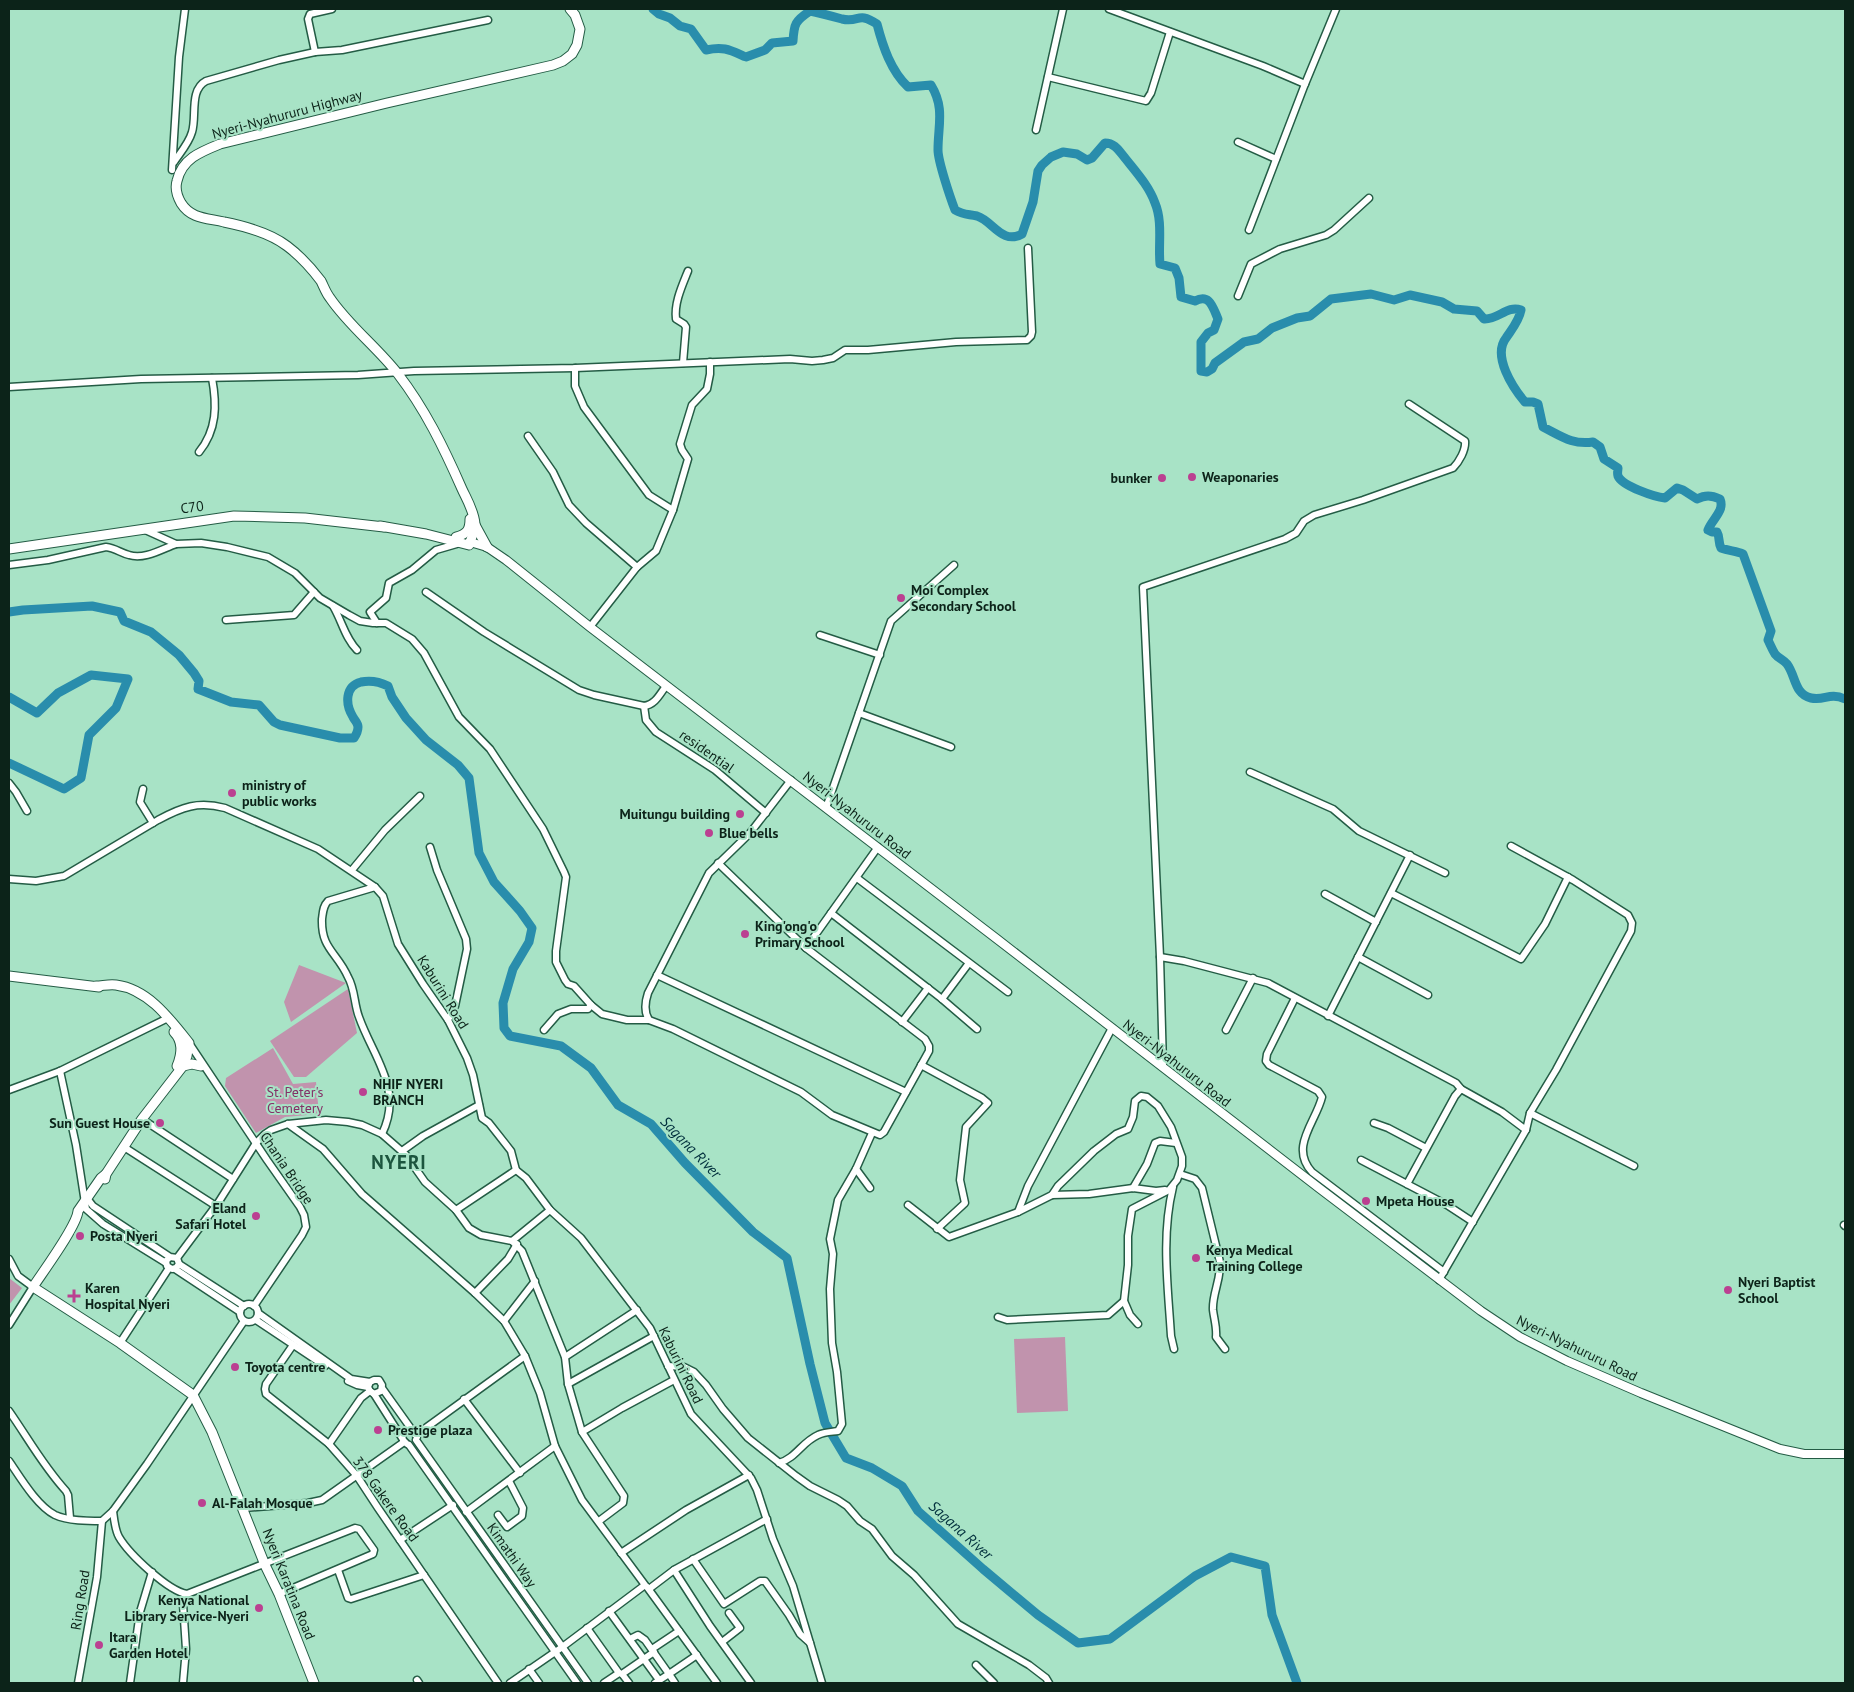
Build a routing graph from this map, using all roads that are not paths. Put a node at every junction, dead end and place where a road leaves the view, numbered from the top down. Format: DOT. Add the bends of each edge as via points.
graph roads {
  1 [pos="185,9"];
  2 [pos="332,9"];
  3 [pos="570,9"];
  4 [pos="1063,9"];
  5 [pos="1109,9"];
  6 [pos="1336,9"];
  7 [pos="488,20"];
  8 [pos="1170,32"];
  9 [pos="315,52"];
  10 [pos="1048,77"];
  11 [pos="1305,84"];
  12 [pos="1036,130"];
  13 [pos="1238,142"];
  14 [pos="1276,159"];
  15 [pos="174,162"];
  16 [pos="172,170"];
  17 [pos="1369,198"];
  18 [pos="1249,230"];
  19 [pos="1028,248"];
  20 [pos="688,271"];
  21 [pos="1238,296"];
  22 [pos="683,362"];
  23 [pos="710,362"];
  24 [pos="575,368"];
  25 [pos="398,373"];
  26 [pos="212,378"];
  27 [pos="9,387"];
  28 [pos="1409,404"];
  29 [pos="528,436"];
  30 [pos="199,452"];
  31 [pos="673,510"];
  32 [pos="472,526"];
  33 [pos="142,529"];
  34 [pos="464,542"];
  35 [pos="176,544"];
  36 [pos="487,547"];
  37 [pos="9,549"];
  38 [pos="9,565"];
  39 [pos="954,565"];
  40 [pos="637,567"];
  41 [pos="314,592"];
  42 [pos="426,592"];
  43 [pos="545,592"];
  44 [pos="332,605"];
  45 [pos="226,620"];
  46 [pos="377,623"];
  47 [pos="590,627"];
  48 [pos="820,635"];
  49 [pos="357,650"];
  50 [pos="880,655"];
  51 [pos="666,686"];
  52 [pos="644,706"];
  53 [pos="859,713"];
  54 [pos="951,748"];
  55 [pos="1250,772"];
  56 [pos="791,780"];
  57 [pos="9,783"];
  58 [pos="143,789"];
  59 [pos="420,796"];
  60 [pos="826,808"];
  61 [pos="27,812"];
  62 [pos="766,813"];
  63 [pos="152,823"];
  64 [pos="1511,846"];
  65 [pos="430,847"];
  66 [pos="878,847"];
  67 [pos="1410,855"];
  68 [pos="718,863"];
  69 [pos="352,870"];
  70 [pos="1445,873"];
  71 [pos="1568,877"];
  72 [pos="857,878"];
  73 [pos="9,879"];
  74 [pos="376,887"];
  75 [pos="1392,893"];
  76 [pos="1326,894"];
  77 [pos="831,913"];
  78 [pos="1376,922"];
  79 [pos="806,948"];
  80 [pos="1160,957"];
  81 [pos="1358,957"];
  82 [pos="969,964"];
  83 [pos="656,975"];
  84 [pos="9,976"];
  85 [pos="1253,978"];
  86 [pos="928,988"];
  87 [pos="1008,992"];
  88 [pos="1428,994"];
  89 [pos="1295,998"];
  90 [pos="942,999"];
  91 [pos="591,1004"];
  92 [pos="164,1016"];
  93 [pos="1328,1016"];
  94 [pos="448,1020"];
  95 [pos="649,1020"];
  96 [pos="902,1022"];
  97 [pos="1112,1028"];
  98 [pos="977,1029"];
  99 [pos="544,1030"];
  100 [pos="1226,1030"];
  101 [pos="178,1036"];
  102 [pos="188,1046"];
  103 [pos="921,1065"];
  104 [pos="183,1066"];
  105 [pos="201,1066"];
  106 [pos="1163,1066"];
  107 [pos="60,1071"];
  108 [pos="170,1082"];
  109 [pos="1461,1089"];
  110 [pos="9,1090"];
  111 [pos="906,1092"];
  112 [pos="224,1096"];
  113 [pos="479,1105"];
  114 [pos="1530,1113"];
  115 [pos="142,1119"];
  116 [pos="288,1124"];
  117 [pos="1374,1124"];
  118 [pos="1526,1130"];
  119 [pos="872,1133"];
  120 [pos="382,1134"];
  121 [pos="256,1143"];
  122 [pos="1176,1143"];
  123 [pos="124,1147"];
  124 [pos="1426,1148"];
  125 [pos="402,1151"];
  126 [pos="1361,1160"];
  127 [pos="1634,1166"];
  128 [pos="856,1169"];
  129 [pos="516,1170"];
  130 [pos="1180,1174"];
  131 [pos="234,1179"];
  132 [pos="1407,1184"];
  133 [pos="870,1188"];
  134 [pos="1133,1188"];
  135 [pos="1171,1188"];
  136 [pos="1052,1195"];
  137 [pos="86,1201"];
  138 [pos="908,1205"];
  139 [pos="216,1206"];
  140 [pos="456,1210"];
  141 [pos="550,1210"];
  142 [pos="1018,1212"];
  143 [pos="1473,1222"];
  144 [pos="937,1229"];
  145 [pos="514,1242"];
  146 [pos="9,1259"];
  147 [pos="172,1263"];
  148 [pos="1444,1272"];
  149 [pos="1439,1280"];
  150 [pos="535,1281"];
  151 [pos="33,1287"];
  152 [pos="475,1293"];
  153 [pos="1124,1300"];
  154 [pos="254,1306"];
  155 [pos="242,1309"];
  156 [pos="637,1310"];
  157 [pos="257,1316"];
  158 [pos="998,1318"];
  159 [pos="244,1321"];
  160 [pos="504,1321"];
  161 [pos="1138,1324"];
  162 [pos="9,1325"];
  163 [pos="654,1336"];
  164 [pos="120,1343"];
  165 [pos="293,1344"];
  166 [pos="1174,1349"];
  167 [pos="1225,1350"];
  168 [pos="525,1356"];
  169 [pos="565,1357"];
  170 [pos="668,1366"];
  171 [pos="674,1380"];
  172 [pos="568,1384"];
  173 [pos="371,1388"];
  174 [pos="382,1388"];
  175 [pos="193,1395"];
  176 [pos="464,1399"];
  177 [pos="9,1411"];
  178 [pos="582,1432"];
  179 [pos="414,1435"];
  180 [pos="405,1441"];
  181 [pos="329,1444"];
  182 [pos="555,1446"];
  183 [pos="1845,1454"];
  184 [pos="9,1461"];
  185 [pos="779,1463"];
  186 [pos="520,1473"];
  187 [pos="357,1476"];
  188 [pos="749,1476"];
  189 [pos="509,1481"];
  190 [pos="453,1505"];
  191 [pos="243,1508"];
  192 [pos="113,1511"];
  193 [pos="466,1512"];
  194 [pos="498,1515"];
  195 [pos="70,1518"];
  196 [pos="767,1519"];
  197 [pos="102,1521"];
  198 [pos="599,1521"];
  199 [pos="400,1540"];
  200 [pos="621,1553"];
  201 [pos="693,1559"];
  202 [pos="264,1564"];
  203 [pos="338,1570"];
  204 [pos="674,1570"];
  205 [pos="152,1572"];
  206 [pos="424,1574"];
  207 [pos="647,1587"];
  208 [pos="184,1594"];
  209 [pos="279,1594"];
  210 [pos="609,1612"];
  211 [pos="730,1613"];
  212 [pos="587,1628"];
  213 [pos="679,1631"];
  214 [pos="630,1639"];
  215 [pos="722,1642"];
  216 [pos="810,1643"];
  217 [pos="561,1648"];
  218 [pos="653,1650"];
  219 [pos="554,1652"];
  220 [pos="697,1655"];
  221 [pos="644,1658"];
  222 [pos="976,1665"];
  223 [pos="529,1669"];
  224 [pos="620,1674"];
  225 [pos="669,1674"];
  226 [pos="657,1682"];
  227 [pos="78,1683"];
  228 [pos="130,1683"];
  229 [pos="183,1683"];
  230 [pos="314,1683"];
  231 [pos="498,1683"];
  232 [pos="510,1683"];
  233 [pos="540,1683"];
  234 [pos="577,1683"];
  235 [pos="588,1683"];
  236 [pos="604,1683"];
  237 [pos="629,1683"];
  238 [pos="675,1683"];
  239 [pos="717,1683"];
  240 [pos="751,1683"];
  241 [pos="822,1683"];
  242 [pos="994,1683"];
  243 [pos="1048,1683"];
  1 -- 15 [label="street" via="179,57"];
  2 -- 9 [label="street" via="310,14 308,20"];
  3 -- 25 [label="highway, Nyeri-Nyahururu Highway" via="579,22 580,34 572,54 564,61 229,141 192,157 179,173 175,186 181,203 190,213 258,232 286,246 321,281 330,298"];
  4 -- 10 [label="street"];
  5 -- 8 [label="street"];
  6 -- 11 [label="street"];
  7 -- 9 [label="street" via="342,50"];
  8 -- 10 [label="street" via="1152,93 1146,101"];
  8 -- 11 [label="street"];
  9 -- 15 [label="street" via="202,84 197,91 192,134"];
  10 -- 12 [label="street"];
  11 -- 14 [label="street"];
  13 -- 14 [label="street"];
  14 -- 18 [label="street"];
  15 -- 16 [label="street"];
  17 -- 21 [label="street" via="1326,235 1280,249 1251,264"];
  19 -- 23 [label="street" via="1032,332 1027,340 844,350 833,358 812,361"];
  20 -- 22 [label="street" via="676,314 676,319 686,327"];
  22 -- 23 [label="street"];
  22 -- 24 [label="street"];
  23 -- 31 [label="street" via="707,389 692,405 681,440 682,450 688,459"];
  24 -- 25 [label="street"];
  24 -- 31 [label="street" via="575,386 584,407 649,495"];
  25 -- 26 [label="street"];
  25 -- 32 [label="highway, Nyeri-Nyahururu Highway" via="443,444 470,506"];
  26 -- 27 [label="street"];
  26 -- 30 [label="street" via="214,420"];
  28 -- 80 [label="street" via="1465,441 1453,468 1314,515 1288,537 1143,588"];
  29 -- 40 [label="street" via="553,472 573,510"];
  31 -- 40 [label="street" via="656,551"];
  32 -- 34 [label="highway"];
  32 -- 34 [label="highway" via="464,534"];
  32 -- 36 [label="highway, Nyeri-Nyahururu Highway"];
  33 -- 34 [label="highway, C70" via="234,516 305,518 418,528"];
  33 -- 35 [label="street"];
  33 -- 37 [label="highway, C70"];
  34 -- 36 [label="main road, Nyeri-Nyahururu Road"];
  34 -- 43 [label="main road, Nyeri-Nyahururu Road" via="495,557"];
  34 -- 46 [label="street" via="436,550 412,570 389,583 386,598 370,612"];
  35 -- 38 [label="street" via="152,554 126,555 106,547"];
  35 -- 41 [label="street" via="201,543 268,557 295,573"];
  36 -- 43 [label="main road, Nyeri-Nyahururu Road"];
  39 -- 50 [label="street" via="891,621"];
  40 -- 47 [label="street"];
  41 -- 44 [label="street"];
  41 -- 45 [label="street" via="294,615"];
  42 -- 52 [label="street" via="579,690"];
  43 -- 47 [label="main road, Nyeri-Nyahururu Road"];
  44 -- 46 [label="street" via="360,621"];
  44 -- 49 [label="street" via="350,643"];
  46 -- 91 [label="street" via="386,623 419,645 459,717 490,749 543,829 566,877 556,962 568,984"];
  47 -- 51 [label="main road, Nyeri-Nyahururu Road"];
  48 -- 50 [label="street"];
  50 -- 53 [label="street"];
  51 -- 52 [label="street" via="650,706"];
  51 -- 56 [label="main road, Nyeri-Nyahururu Road"];
  52 -- 62 [label="street, residential" via="649,726 715,770"];
  53 -- 54 [label="street"];
  53 -- 60 [label="street"];
  55 -- 67 [label="street" via="1334,809 1359,830"];
  56 -- 60 [label="main road, Nyeri-Nyahururu Road"];
  56 -- 62 [label="street"];
  57 -- 61 [label="street"];
  58 -- 63 [label="street" via="140,802"];
  59 -- 69 [label="street"];
  60 -- 66 [label="main road, Nyeri-Nyahururu Road"];
  62 -- 68 [label="street" via="736,848"];
  63 -- 69 [label="street, Kaburini Road" via="189,806 212,804 318,849"];
  63 -- 73 [label="street, Kaburini Road" via="64,876 36,881"];
  64 -- 71 [label="street"];
  65 -- 94 [label="street" via="466,939 467,949 455,1006"];
  66 -- 72 [label="street"];
  66 -- 97 [label="main road, Nyeri-Nyahururu Road"];
  67 -- 70 [label="street"];
  67 -- 75 [label="street"];
  68 -- 79 [label="street"];
  68 -- 83 [label="street" via="709,872"];
  69 -- 74 [label="street, Kaburini Road"];
  71 -- 75 [label="street" via="1545,924 1521,960"];
  71 -- 114 [label="street" via="1628,915 1631,931"];
  72 -- 77 [label="street"];
  72 -- 82 [label="street"];
  74 -- 94 [label="street, Kaburini Road" via="383,896 398,944"];
  74 -- 120 [label="street" via="328,901 323,910 322,930 324,942 349,978 360,1020 388,1085 388,1114"];
  75 -- 78 [label="street"];
  76 -- 78 [label="street"];
  77 -- 79 [label="street"];
  77 -- 86 [label="street"];
  78 -- 81 [label="street"];
  79 -- 96 [label="street"];
  80 -- 85 [label="street"];
  80 -- 106 [label="street"];
  81 -- 88 [label="street"];
  81 -- 93 [label="street"];
  82 -- 87 [label="street"];
  82 -- 90 [label="street"];
  83 -- 95 [label="street" via="646,1001"];
  83 -- 111 [label="street"];
  84 -- 92 [label="highway" via="96,986 135,995"];
  85 -- 89 [label="street"];
  85 -- 100 [label="street"];
  86 -- 90 [label="street"];
  86 -- 96 [label="street"];
  89 -- 93 [label="street"];
  89 -- 148 [label="street" via="1266,1061 1318,1091 1322,1097 1304,1142 1306,1164 1312,1172"];
  90 -- 98 [label="street"];
  91 -- 95 [label="street" via="609,1017"];
  91 -- 99 [label="street" via="586,1009 571,1009 558,1014"];
  92 -- 101 [label="highway"];
  92 -- 102 [label="highway"];
  92 -- 107 [label="street"];
  93 -- 109 [label="street" via="1456,1083"];
  94 -- 113 [label="street, Kaburini Road" via="473,1075"];
  95 -- 119 [label="street" via="801,1092 832,1115"];
  96 -- 103 [label="street" via="928,1042 929,1050"];
  97 -- 106 [label="main road, Nyeri-Nyahururu Road"];
  97 -- 142 [label="street" via="1028,1186"];
  101 -- 102 [label="street, Chania Bridge"];
  101 -- 108 [label="highway" via="181,1056"];
  102 -- 104 [label="highway"];
  102 -- 105 [label="street, Chania Bridge"];
  102 -- 112 [label="street, Chania Bridge"];
  103 -- 111 [label="street"];
  103 -- 144 [label="street" via="988,1104 966,1127 960,1180 965,1203"];
  104 -- 105 [label="highway"];
  104 -- 108 [label="highway"];
  105 -- 112 [label="street, Chania Bridge"];
  106 -- 149 [label="main road, Nyeri-Nyahururu Road"];
  107 -- 110 [label="street"];
  107 -- 137 [label="street"];
  108 -- 115 [label="highway"];
  109 -- 118 [label="street"];
  109 -- 124 [label="street"];
  111 -- 119 [label="street" via="884,1132 880,1135"];
  112 -- 121 [label="street, Chania Bridge"];
  113 -- 125 [label="street"];
  113 -- 129 [label="street, Kaburini Road" via="482,1118 511,1151"];
  114 -- 118 [label="street"];
  114 -- 127 [label="street"];
  115 -- 123 [label="highway"];
  115 -- 131 [label="street"];
  116 -- 120 [label="street" via="326,1120 348,1122"];
  116 -- 121 [label="street" via="271,1130"];
  116 -- 152 [label="street" via="323,1149 362,1194"];
  117 -- 124 [label="street"];
  118 -- 143 [label="street"];
  119 -- 128 [label="street"];
  120 -- 125 [label="street"];
  121 -- 131 [label="street"];
  121 -- 154 [label="street, Chania Bridge" via="300,1207 306,1227"];
  122 -- 130 [label="street" via="1182,1157"];
  122 -- 134 [label="street" via="1155,1143"];
  122 -- 136 [label="street" via="1171,1127 1158,1106 1141,1096 1135,1101 1128,1129 1094,1151"];
  123 -- 137 [label="highway"];
  123 -- 139 [label="street"];
  124 -- 132 [label="street"];
  125 -- 140 [label="street" via="425,1182"];
  126 -- 132 [label="street"];
  128 -- 133 [label="street"];
  128 -- 185 [label="street" via="838,1200 830,1239 833,1254 830,1289 832,1343 842,1424 838,1431 818,1435 788,1460"];
  129 -- 140 [label="street"];
  129 -- 141 [label="street, Kaburini Road"];
  130 -- 135 [label="street"];
  130 -- 167 [label="street" via="1195,1179 1202,1188 1220,1262 1213,1309 1216,1337"];
  131 -- 139 [label="street"];
  132 -- 143 [label="street"];
  134 -- 135 [label="street" via="1156,1191"];
  134 -- 136 [label="street"];
  135 -- 153 [label="street" via="1132,1209"];
  135 -- 166 [label="street" via="1166,1237"];
  136 -- 142 [label="street"];
  137 -- 147 [label="street"];
  137 -- 151 [label="highway"];
  138 -- 144 [label="street"];
  139 -- 147 [label="street"];
  140 -- 145 [label="street" via="469,1228 482,1235"];
  141 -- 145 [label="street"];
  141 -- 156 [label="street, Kaburini Road" via="581,1238"];
  142 -- 144 [label="street" via="949,1237"];
  143 -- 148 [label="street"];
  145 -- 150 [label="street" via="522,1251"];
  145 -- 152 [label="street" via="508,1259"];
  146 -- 151 [label="street" via="18,1276"];
  147 -- 155 [label="street"];
  147 -- 164 [label="street"];
  148 -- 149 [label="street"];
  149 -- 183 [label="main road, Nyeri-Nyahururu Road" via="1520,1337 1633,1390 1780,1449 1804,1454"];
  150 -- 160 [label="street"];
  150 -- 169 [label="street"];
  151 -- 162 [label="street"];
  151 -- 164 [label="highway, Nyeri Karatina Road"];
  152 -- 160 [label="street"];
  153 -- 158 [label="street" via="1108,1315"];
  153 -- 161 [label="street"];
  154 -- 155 [label="street" via="249,1304"];
  154 -- 157 [label="street"];
  155 -- 159 [label="street"];
  156 -- 163 [label="street, Kaburini Road"];
  156 -- 169 [label="street"];
  157 -- 159 [label="street" via="251,1322"];
  157 -- 165 [label="street"];
  157 -- 173 [label="street" via="345,1375"];
  159 -- 175 [label="street"];
  160 -- 168 [label="street"];
  163 -- 170 [label="street, Kaburini Road"];
  163 -- 172 [label="street"];
  164 -- 175 [label="highway, Nyeri Karatina Road"];
  165 -- 173 [label="street" via="347,1380"];
  165 -- 181 [label="street, 378 Gakere Road" via="266,1384 266,1394"];
  168 -- 176 [label="street"];
  168 -- 182 [label="street" via="540,1393"];
  169 -- 172 [label="street"];
  170 -- 171 [label="street, Kaburini Road"];
  170 -- 185 [label="street" via="694,1372 743,1434"];
  171 -- 178 [label="street"];
  171 -- 188 [label="street, Kaburini Road" via="691,1414"];
  172 -- 178 [label="street"];
  173 -- 174 [label="street" via="378,1393"];
  173 -- 174 [label="street" via="374,1380 379,1380"];
  173 -- 180 [label="street, Kimathi Way"];
  173 -- 181 [label="street"];
  174 -- 179 [label="street, Kimathi Way"];
  175 -- 191 [label="highway, Nyeri Karatina Road"];
  175 -- 192 [label="street"];
  176 -- 179 [label="street"];
  176 -- 186 [label="street"];
  177 -- 195 [label="street" via="40,1460 66,1491"];
  178 -- 198 [label="street" via="624,1496 623,1503"];
  179 -- 180 [label="street" via="413,1444"];
  179 -- 180 [label="street" via="404,1433"];
  179 -- 193 [label="street, Kimathi Way"];
  180 -- 187 [label="street"];
  180 -- 190 [label="street, Kimathi Way"];
  181 -- 187 [label="street, 378 Gakere Road"];
  182 -- 186 [label="street"];
  182 -- 198 [label="street" via="582,1500"];
  184 -- 195 [label="street" via="48,1510 56,1516"];
  185 -- 243 [label="street" via="810,1486 847,1506 958,1624 1029,1665"];
  186 -- 189 [label="street"];
  187 -- 191 [label="street" via="322,1500"];
  187 -- 199 [label="street, 378 Gakere Road"];
  188 -- 196 [label="street, Kaburini Road"];
  188 -- 200 [label="street" via="686,1510"];
  189 -- 193 [label="street"];
  189 -- 194 [label="street" via="523,1508 522,1516 507,1527"];
  190 -- 199 [label="street"];
  190 -- 219 [label="street, Kimathi Way"];
  191 -- 202 [label="highway, Nyeri Karatina Road"];
  192 -- 197 [label="street"];
  192 -- 205 [label="street" via="118,1536"];
  193 -- 217 [label="street, Kimathi Way"];
  195 -- 197 [label="street"];
  196 -- 201 [label="street"];
  196 -- 216 [label="street, Kaburini Road" via="793,1586"];
  197 -- 227 [label="street, Ring Road" via="97,1577"];
  198 -- 200 [label="street"];
  199 -- 206 [label="street, 378 Gakere Road"];
  200 -- 207 [label="street"];
  201 -- 204 [label="street"];
  201 -- 216 [label="street" via="724,1604 760,1580 765,1581 800,1634"];
  202 -- 203 [label="street" via="357,1528 374,1552"];
  202 -- 208 [label="street"];
  202 -- 209 [label="highway, Nyeri Karatina Road"];
  203 -- 206 [label="street" via="351,1599"];
  203 -- 209 [label="street"];
  204 -- 207 [label="street"];
  204 -- 215 [label="street"];
  205 -- 208 [label="street" via="166,1585"];
  205 -- 228 [label="street" via="140,1612"];
  206 -- 231 [label="street, 378 Gakere Road"];
  207 -- 210 [label="street"];
  207 -- 213 [label="street"];
  208 -- 229 [label="street" via="186,1649"];
  209 -- 230 [label="highway, Nyeri Karatina Road"];
  210 -- 212 [label="street"];
  210 -- 214 [label="street"];
  211 -- 215 [label="street" via="740,1628"];
  212 -- 217 [label="street"];
  212 -- 224 [label="street"];
  213 -- 218 [label="street"];
  213 -- 220 [label="street"];
  214 -- 218 [label="street" via="638,1635"];
  214 -- 221 [label="street"];
  215 -- 240 [label="street"];
  216 -- 241 [label="street, Kaburini Road"];
  217 -- 219 [label="street"];
  217 -- 235 [label="street, Kimathi Way"];
  218 -- 221 [label="street"];
  218 -- 225 [label="street"];
  219 -- 223 [label="street"];
  219 -- 234 [label="street, Kimathi Way"];
  220 -- 225 [label="street"];
  220 -- 239 [label="street"];
  221 -- 224 [label="street"];
  221 -- 226 [label="street"];
  222 -- 242 [label="street"];
  223 -- 232 [label="street"];
  223 -- 233 [label="street"];
  224 -- 236 [label="street"];
  224 -- 237 [label="street"];
  225 -- 226 [label="street"];
  225 -- 238 [label="street"];
}
